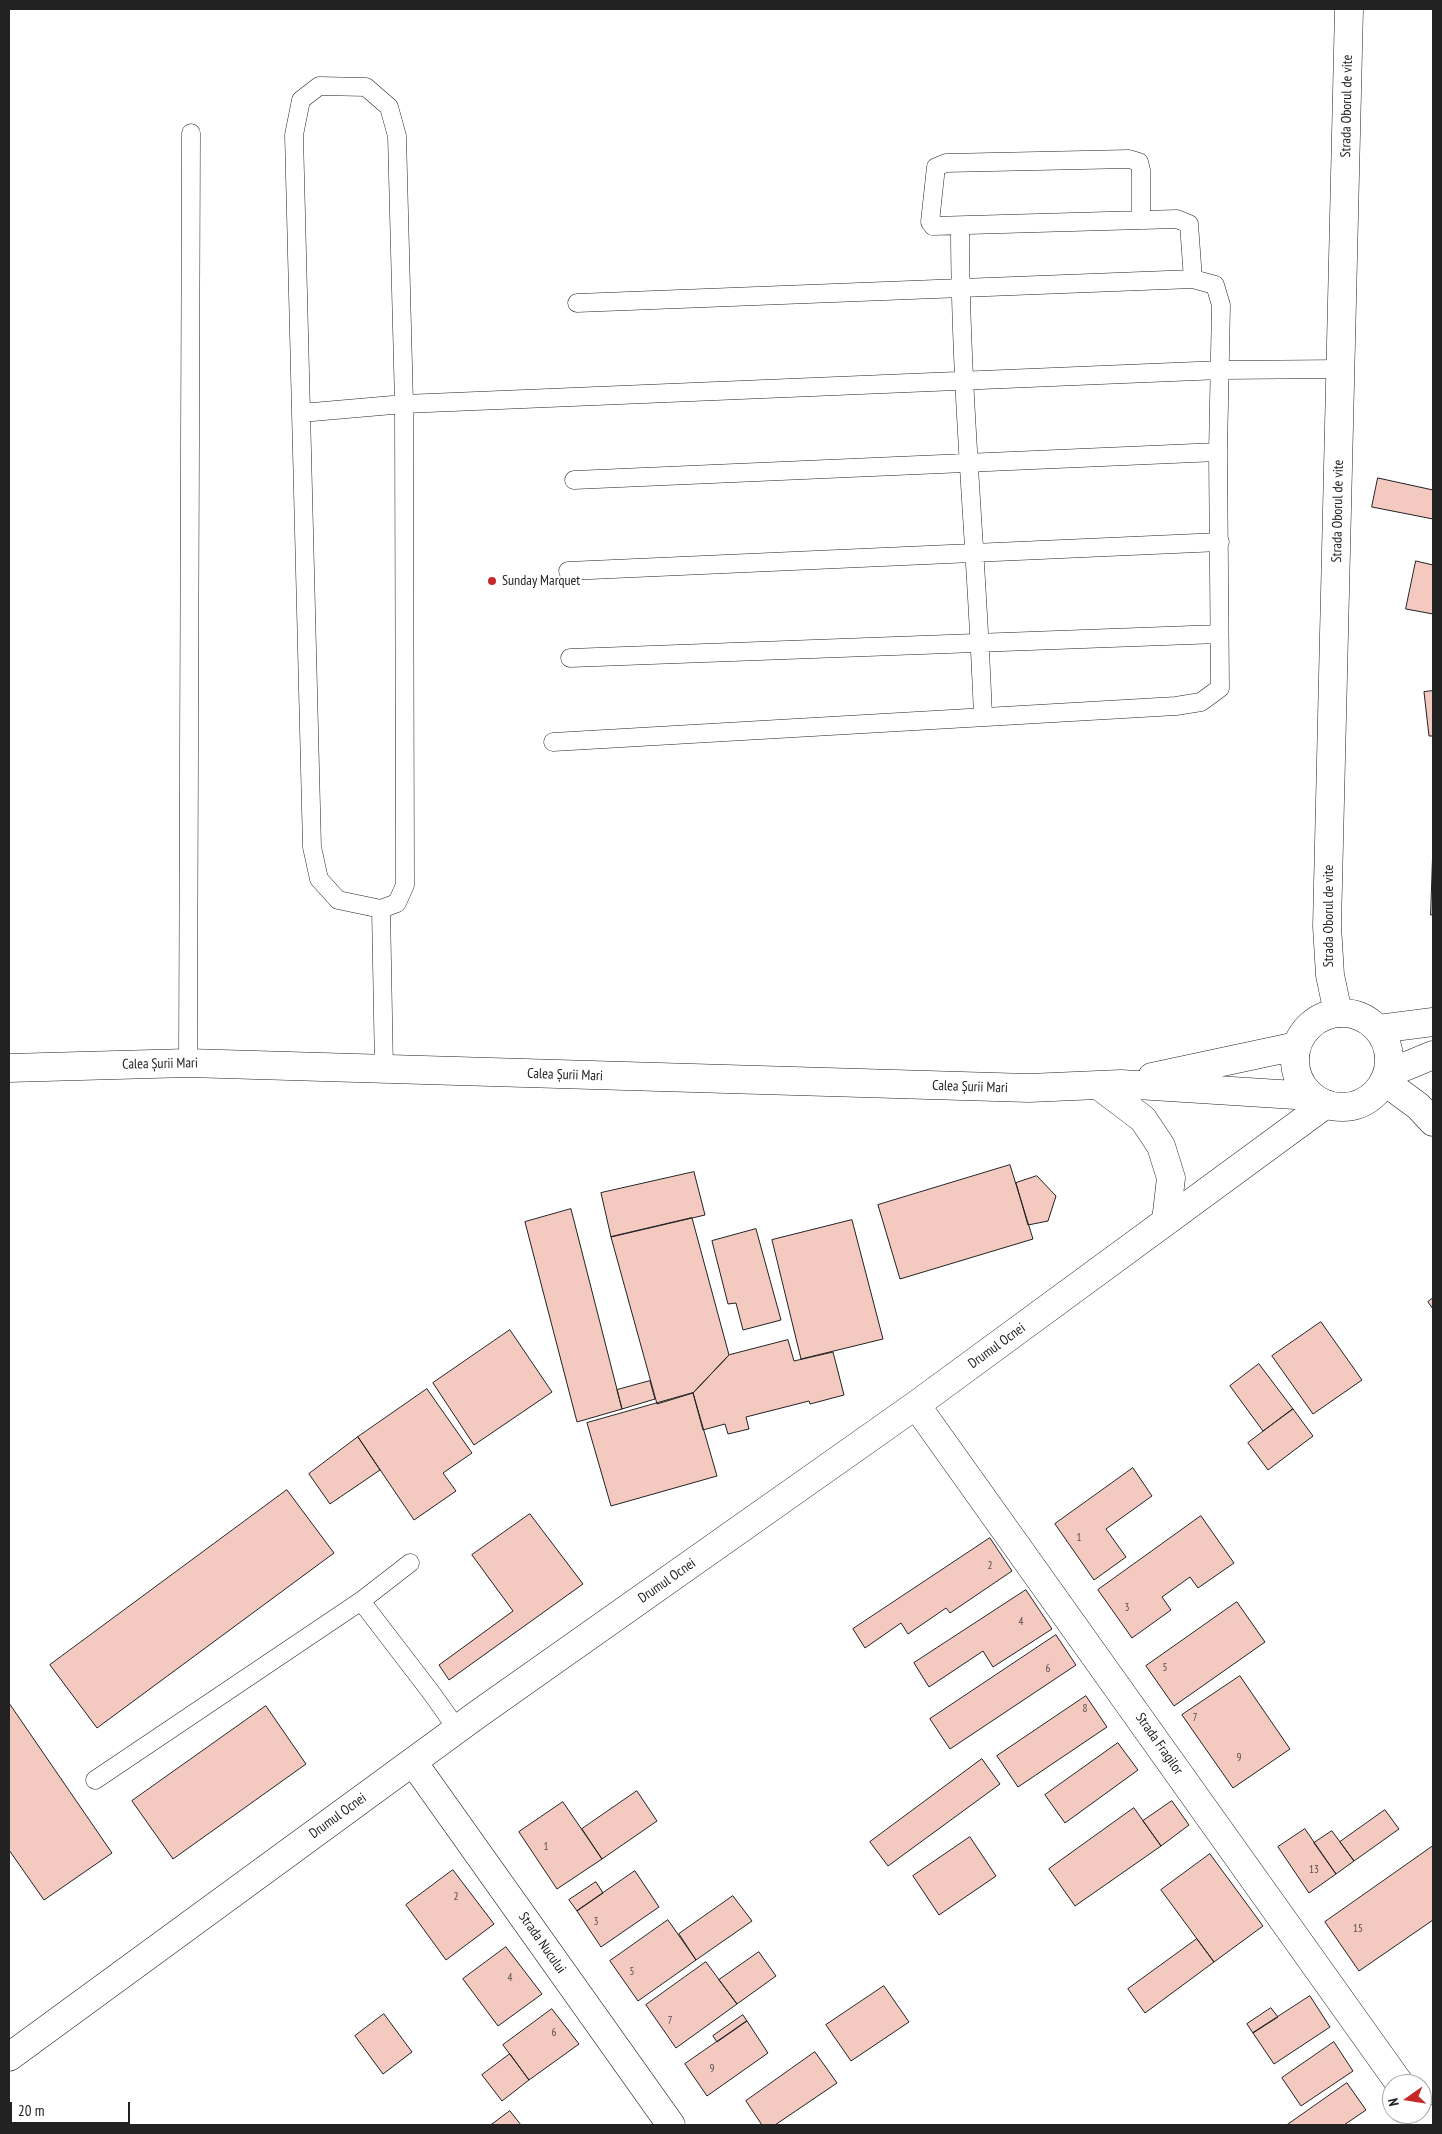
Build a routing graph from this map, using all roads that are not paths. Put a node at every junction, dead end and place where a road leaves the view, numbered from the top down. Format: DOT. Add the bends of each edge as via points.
graph roads {
  1 [pos="1350,9"];
  2 [pos="191,133"];
  3 [pos="1141,220"];
  4 [pos="960,226"];
  5 [pos="1193,279"];
  6 [pos="960,288"];
  7 [pos="577,303"];
  8 [pos="1341,369"];
  9 [pos="1221,370"];
  10 [pos="965,381"];
  11 [pos="404,404"];
  12 [pos="301,413"];
  13 [pos="1218,452"];
  14 [pos="967,463"];
  15 [pos="574,480"];
  16 [pos="1220,542"];
  17 [pos="973,553"];
  18 [pos="568,571"];
  19 [pos="1219,634"];
  20 [pos="980,643"];
  21 [pos="570,658"];
  22 [pos="983,717"];
  23 [pos="553,742"];
  24 [pos="381,909"];
  25 [pos="1338,1013"];
  26 [pos="1433,1022"];
  27 [pos="1378,1029"];
  28 [pos="1297,1046"];
  29 [pos="1433,1055"];
  30 [pos="188,1063"];
  31 [pos="9,1068"];
  32 [pos="384,1069"];
  33 [pos="1385,1077"];
  34 [pos="1110,1085"];
  35 [pos="1318,1100"];
  36 [pos="1433,1122"];
  37 [pos="1166,1221"];
  38 [pos="916,1406"];
  39 [pos="410,1563"];
  40 [pos="361,1602"];
  41 [pos="457,1729"];
  42 [pos="413,1762"];
  43 [pos="95,1780"];
  44 [pos="9,2057"];
  45 [pos="1393,2074"];
  46 [pos="671,2125"];
  1 -- 8 [label="street, Strada Oborul de vite"];
  2 -- 30 [label="lane"];
  3 -- 4 [label="lane"];
  3 -- 4 [label="lane" via="1141,170 1139,162 1129,159 946,164 936,167 930,222 933,226"];
  3 -- 5 [label="lane" via="1177,218 1189,224"];
  4 -- 6 [label="lane"];
  5 -- 6 [label="lane"];
  5 -- 9 [label="lane" via="1215,286 1221,305"];
  6 -- 7 [label="lane"];
  6 -- 10 [label="lane"];
  8 -- 9 [label="lane"];
  8 -- 25 [label="street, Strada Oborul de vite" via="1327,926 1330,975"];
  9 -- 10 [label="lane"];
  9 -- 13 [label="lane"];
  10 -- 11 [label="lane"];
  10 -- 14 [label="lane"];
  11 -- 12 [label="lane"];
  11 -- 12 [label="lane" via="397,136 389,107 366,87 319,86 301,100 294,135"];
  11 -- 24 [label="lane" via="405,885 397,903"];
  12 -- 24 [label="lane" via="312,847 319,879 338,900"];
  13 -- 14 [label="lane"];
  13 -- 16 [label="lane"];
  14 -- 15 [label="lane"];
  14 -- 17 [label="lane"];
  16 -- 17 [label="lane"];
  16 -- 19 [label="lane"];
  17 -- 18 [label="lane"];
  17 -- 20 [label="lane"];
  19 -- 20 [label="lane"];
  19 -- 22 [label="lane" via="1220,688 1201,702"];
  20 -- 21 [label="lane"];
  20 -- 22 [label="lane"];
  22 -- 23 [label="lane"];
  24 -- 32 [label="lane"];
  25 -- 27 [label="street" via="1353,1014"];
  25 -- 28 [label="street" via="1312,1023"];
  26 -- 27 [label="street"];
  27 -- 33 [label="street" via="1386,1043 1389,1058"];
  28 -- 34 [label="street, Calea Șurii Mari"];
  28 -- 35 [label="street" via="1297,1073"];
  29 -- 33 [label="street, Calea Șurii Mari"];
  30 -- 31 [label="street, Calea Șurii Mari"];
  30 -- 32 [label="street, Calea Șurii Mari"];
  32 -- 34 [label="street, Calea Șurii Mari" via="1029,1088"];
  33 -- 35 [label="street, Calea Șurii Mari" via="1376,1092 1353,1106"];
  33 -- 36 [label="street"];
  34 -- 35 [label="street, Calea Șurii Mari"];
  34 -- 37 [label="street" via="1143,1118 1161,1146 1171,1178"];
  35 -- 37 [label="street, Drumul Ocnei"];
  37 -- 38 [label="street, Drumul Ocnei"];
  38 -- 41 [label="street, Drumul Ocnei"];
  38 -- 45 [label="street, Strada Fragilor"];
  39 -- 40 [label="lane"];
  40 -- 41 [label="lane"];
  40 -- 43 [label="lane"];
  41 -- 42 [label="street, Drumul Ocnei"];
  42 -- 44 [label="street, Drumul Ocnei"];
  42 -- 46 [label="street, Strada Nucului"];
}
